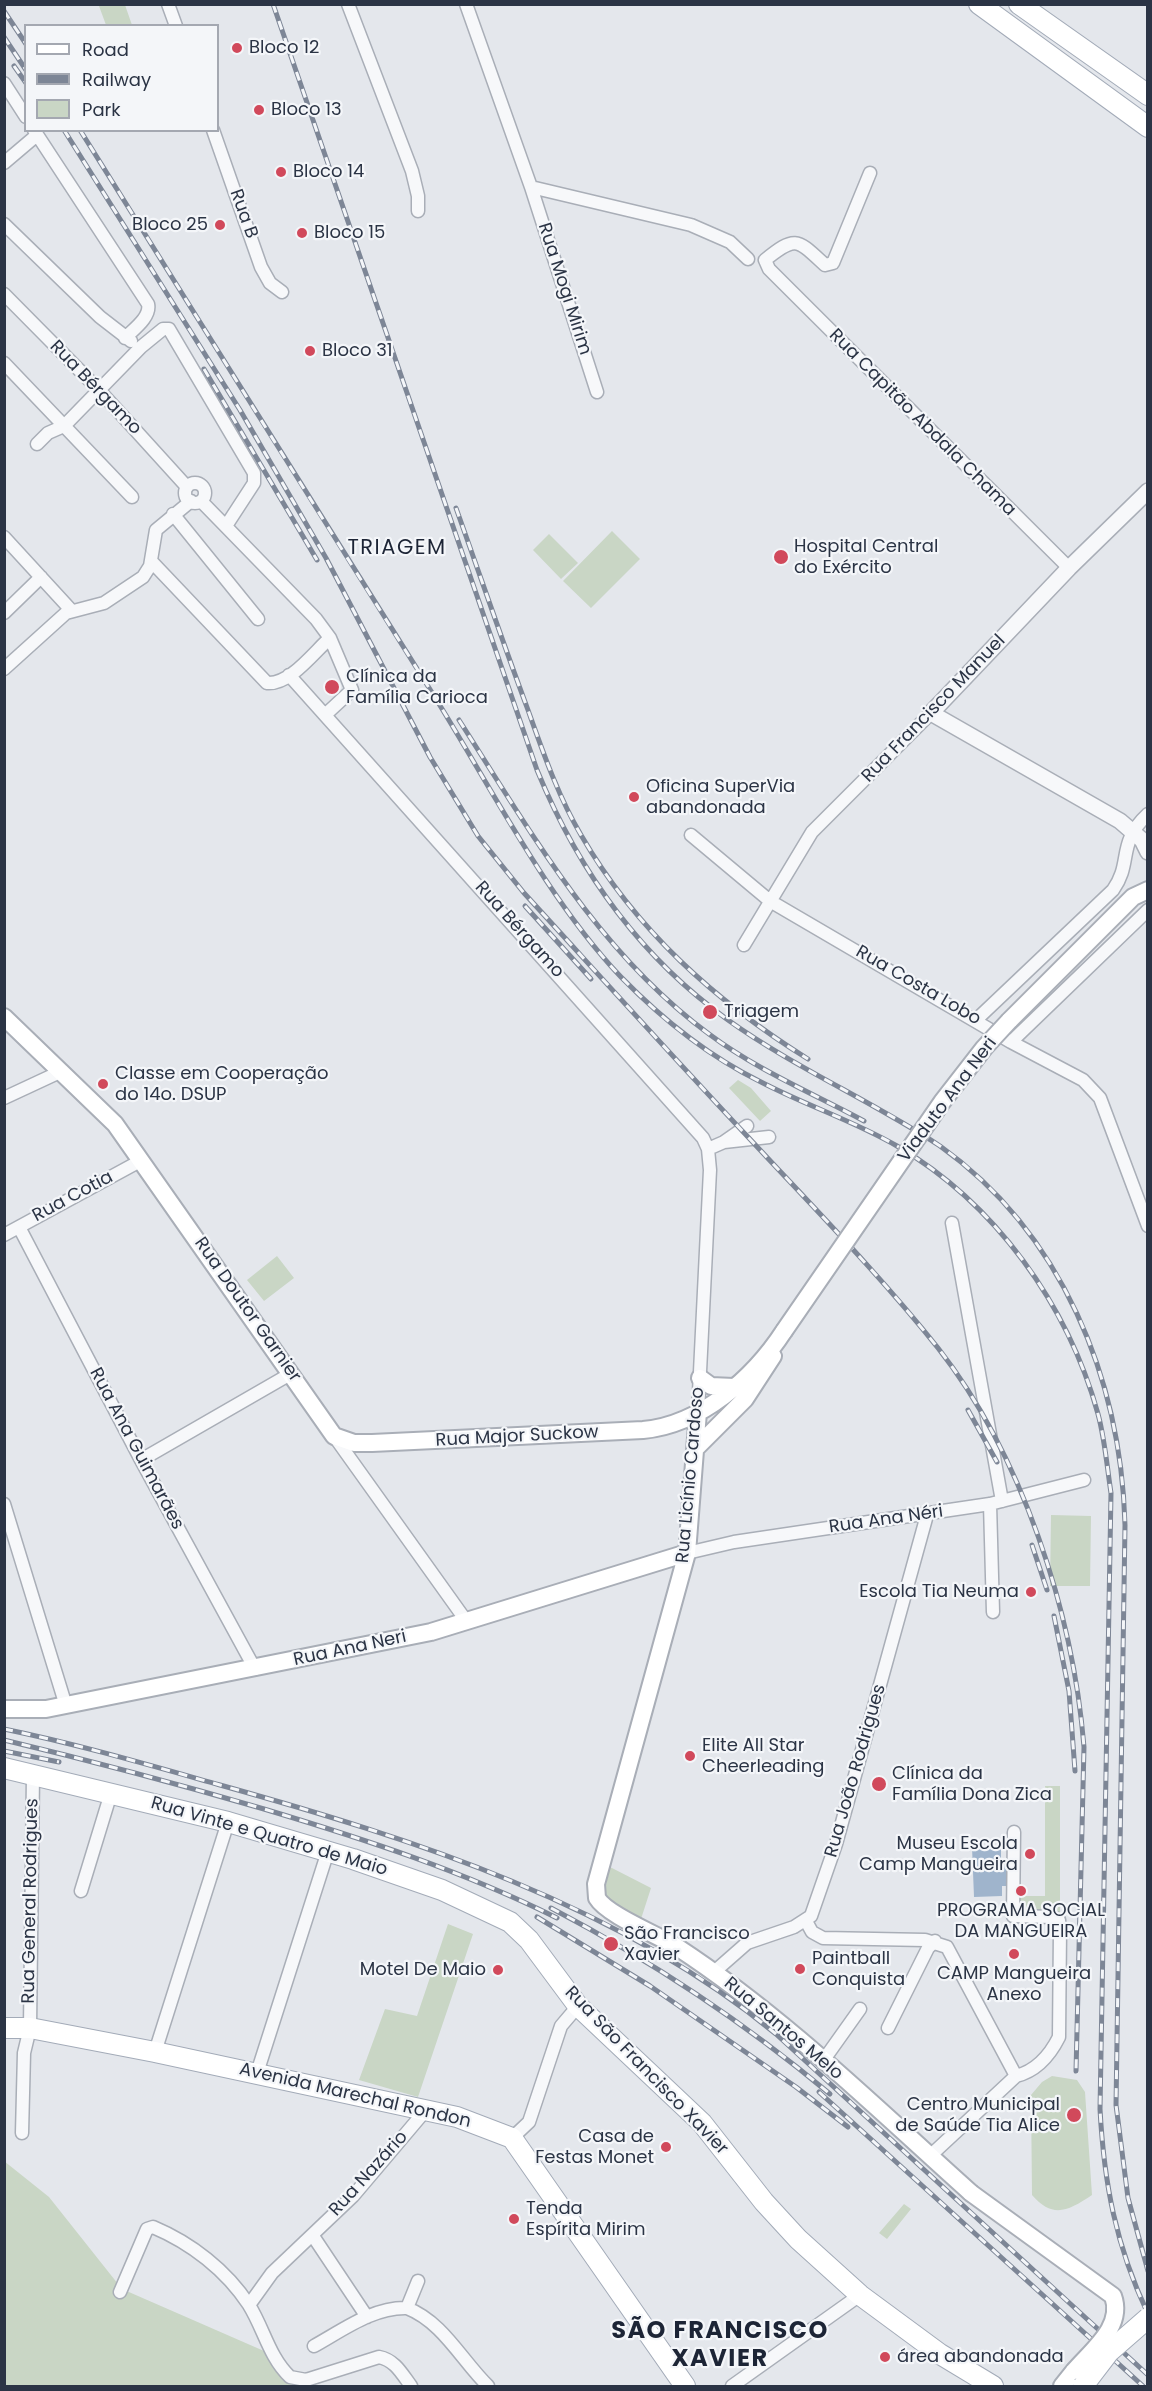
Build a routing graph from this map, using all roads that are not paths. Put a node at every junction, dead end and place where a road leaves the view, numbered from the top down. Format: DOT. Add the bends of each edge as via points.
graph roads {
  1 [pos="168,4"];
  2 [pos="348,4"];
  3 [pos="466,4"];
  4 [pos="979,4"];
  5 [pos="1019,4"];
  6 [pos="175,24"];
  7 [pos="4,83"];
  8 [pos="1148,95"];
  9 [pos="24,114"];
  10 [pos="1148,127"];
  11 [pos="214,132"];
  12 [pos="35,133"];
  13 [pos="4,163"];
  14 [pos="870,173"];
  15 [pos="531,187"];
  16 [pos="418,211"];
  17 [pos="4,224"];
  18 [pos="748,259"];
  19 [pos="282,292"];
  20 [pos="6,299"];
  21 [pos="125,338"];
  22 [pos="141,347"];
  23 [pos="4,363"];
  24 [pos="99,390"];
  25 [pos="597,392"];
  26 [pos="64,426"];
  27 [pos="37,444"];
  28 [pos="1148,491"];
  29 [pos="132,496"];
  30 [pos="192,496"];
  31 [pos="173,514"];
  32 [pos="226,526"];
  33 [pos="4,537"];
  34 [pos="151,561"];
  35 [pos="1069,568"];
  36 [pos="41,578"];
  37 [pos="71,610"];
  38 [pos="4,613"];
  39 [pos="258,619"];
  40 [pos="330,638"];
  41 [pos="4,669"];
  42 [pos="289,675"];
  43 [pos="931,713"];
  44 [pos="325,715"];
  45 [pos="1148,814"];
  46 [pos="1132,831"];
  47 [pos="691,835"];
  48 [pos="1148,852"];
  49 [pos="1148,883"];
  50 [pos="1140,893"];
  51 [pos="770,901"];
  52 [pos="1148,910"];
  53 [pos="744,945"];
  54 [pos="4,1017"];
  55 [pos="976,1020"];
  56 [pos="1011,1042"];
  57 [pos="62,1071"];
  58 [pos="4,1098"];
  59 [pos="747,1126"];
  60 [pos="769,1137"];
  61 [pos="724,1142"];
  62 [pos="708,1149"];
  63 [pos="142,1160"];
  64 [pos="952,1223"];
  65 [pos="1148,1226"];
  66 [pos="19,1227"];
  67 [pos="4,1234"];
  68 [pos="781,1336"];
  69 [pos="292,1373"];
  70 [pos="700,1378"];
  71 [pos="734,1387"];
  72 [pos="698,1412"];
  73 [pos="674,1426"];
  74 [pos="334,1436"];
  75 [pos="695,1449"];
  76 [pos="141,1460"];
  77 [pos="1084,1480"];
  78 [pos="996,1503"];
  79 [pos="4,1504"];
  80 [pos="927,1515"];
  81 [pos="687,1553"];
  82 [pos="993,1612"];
  83 [pos="468,1622"];
  84 [pos="255,1669"];
  85 [pos="66,1706"];
  86 [pos="4,1708"];
  87 [pos="4,1768"];
  88 [pos="33,1774"];
  89 [pos="111,1792"];
  90 [pos="228,1822"];
  91 [pos="1014,1832"];
  92 [pos="328,1851"];
  93 [pos="81,1891"];
  94 [pos="597,1898"];
  95 [pos="806,1921"];
  96 [pos="524,1934"];
  97 [pos="935,1941"];
  98 [pos="714,1971"];
  99 [pos="578,2006"];
  100 [pos="860,2009"];
  101 [pos="4,2028"];
  102 [pos="30,2028"];
  103 [pos="888,2028"];
  104 [pos="155,2052"];
  105 [pos="823,2061"];
  106 [pos="257,2073"];
  107 [pos="1016,2076"];
  108 [pos="425,2111"];
  109 [pos="22,2133"];
  110 [pos="512,2138"];
  111 [pos="930,2156"];
  112 [pos="313,2236"];
  113 [pos="418,2281"];
  114 [pos="120,2292"];
  115 [pos="860,2295"];
  116 [pos="249,2305"];
  117 [pos="407,2308"];
  118 [pos="367,2317"];
  119 [pos="1148,2318"];
  120 [pos="1148,2324"];
  121 [pos="314,2346"];
  122 [pos="1081,2381"];
  123 [pos="411,2386"];
  124 [pos="488,2386"];
  125 [pos="685,2386"];
  126 [pos="732,2386"];
  127 [pos="993,2386"];
  128 [pos="1062,2386"];
  1 -- 6 [label="street"];
  2 -- 16 [label="street" via="412,171"];
  3 -- 15 [label="street"];
  4 -- 10 [label="main road"];
  5 -- 8 [label="main road"];
  7 -- 9 [label="street"];
  11 -- 19 [label="street, Rua B" via="261,267 270,283"];
  12 -- 13 [label="street"];
  12 -- 21 [label="street" via="148,304 146,316"];
  14 -- 35 [label="street, Rua Capitão Abdala Chama" via="833,263 825,265 801,243 786,243 765,260 774,278"];
  15 -- 18 [label="street" via="691,225 730,242"];
  15 -- 25 [label="street, Rua Mogi Mirim"];
  17 -- 21 [label="street"];
  20 -- 24 [label="street, Rua Bérgamo"];
  21 -- 22 [label="street"];
  22 -- 24 [label="street"];
  22 -- 32 [label="street" via="163,329 172,332 252,469 254,483"];
  23 -- 26 [label="street"];
  24 -- 26 [label="street"];
  24 -- 30 [label="street, Rua Bérgamo"];
  26 -- 27 [label="street" via="48,433"];
  26 -- 29 [label="street"];
  28 -- 35 [label="street, Rua Francisco Manuel"];
  30 -- 31 [label="street"];
  30 -- 32 [label="street, Rua Bérgamo"];
  31 -- 34 [label="street" via="154,535"];
  31 -- 39 [label="street"];
  32 -- 40 [label="street, Rua Bérgamo"];
  33 -- 36 [label="street"];
  34 -- 37 [label="street" via="143,578 110,600"];
  34 -- 42 [label="street" via="267,683"];
  35 -- 43 [label="street, Rua Francisco Manuel"];
  36 -- 37 [label="street"];
  36 -- 38 [label="street"];
  37 -- 41 [label="street"];
  40 -- 42 [label="street"];
  40 -- 44 [label="street, Rua Bérgamo" via="352,690"];
  42 -- 44 [label="street, Rua Bérgamo"];
  43 -- 46 [label="street"];
  43 -- 51 [label="street, Rua Francisco Manuel" via="812,832"];
  44 -- 62 [label="street, Rua Bérgamo" via="691,1121"];
  45 -- 46 [label="street"];
  46 -- 48 [label="street"];
  46 -- 55 [label="street" via="1124,853 1122,877 1113,890"];
  47 -- 51 [label="street, Rua Costa Lobo"];
  49 -- 50 [label="street, Viaduto Ana Neri"];
  50 -- 68 [label="main road, Viaduto Ana Neri, bridge" via="984,1048 942,1102"];
  51 -- 53 [label="street, Rua Francisco Manuel"];
  51 -- 55 [label="street, Rua Costa Lobo"];
  52 -- 56 [label="street"];
  54 -- 57 [label="main road, Rua Doutor Garnier"];
  55 -- 56 [label="street, Rua Costa Lobo"];
  56 -- 65 [label="street, Rua Costa Lobo" via="1083,1080 1100,1098"];
  57 -- 58 [label="street"];
  57 -- 63 [label="main road, Rua Doutor Garnier" via="115,1124"];
  59 -- 61 [label="street"];
  60 -- 61 [label="street"];
  61 -- 62 [label="street"];
  62 -- 70 [label="street, Rua Licínio Cardoso"];
  63 -- 66 [label="street, Rua Cotia"];
  63 -- 69 [label="main road, Rua Doutor Garnier"];
  64 -- 78 [label="street"];
  66 -- 67 [label="street, Rua Cotia"];
  66 -- 76 [label="street, Rua Ana Guimarães"];
  68 -- 71 [label="main road, Viaduto Ana Neri"];
  68 -- 75 [label="main road, Viaduto Ana Neri" via="772,1360 745,1399"];
  69 -- 74 [label="main road, Rua Doutor Garnier"];
  69 -- 76 [label="street"];
  70 -- 71 [label="main road" via="711,1386"];
  70 -- 72 [label="street, Rua Licínio Cardoso"];
  71 -- 72 [label="main road, Viaduto Ana Neri"];
  72 -- 73 [label="main road, Rua Major Suckow"];
  72 -- 75 [label="main road, Rua Licínio Cardoso"];
  73 -- 74 [label="main road, Rua Major Suckow" via="372,1443 354,1443"];
  73 -- 75 [label="main road"];
  74 -- 83 [label="street, Rua Doutor Garnier"];
  75 -- 81 [label="main road, Rua Licínio Cardoso"];
  76 -- 84 [label="street, Rua Ana Guimarães"];
  77 -- 78 [label="street, Rua Ana Néri"];
  78 -- 80 [label="street, Rua Ana Néri"];
  78 -- 82 [label="street"];
  79 -- 85 [label="street"];
  80 -- 81 [label="street, Rua Ana Néri" via="734,1542"];
  80 -- 95 [label="street, Rua João Rodrigues" via="836,1844 819,1898"];
  81 -- 83 [label="main road, Rua Ana Neri"];
  81 -- 94 [label="main road, Rua Licínio Cardoso" via="596,1884"];
  83 -- 84 [label="main road, Rua Ana Neri"];
  84 -- 85 [label="main road, Rua Ana Neri"];
  85 -- 86 [label="main road, Rua Ana Neri"];
  87 -- 88 [label="main road, Rua Vinte e Quatro de Maio"];
  88 -- 89 [label="main road, Rua Vinte e Quatro de Maio"];
  88 -- 102 [label="street, Rua General Rodrigues"];
  89 -- 90 [label="main road, Rua Vinte e Quatro de Maio"];
  89 -- 93 [label="street"];
  90 -- 92 [label="main road, Rua Vinte e Quatro de Maio"];
  90 -- 104 [label="street"];
  91 -- 107 [label="street" via="1013,1916 1053,1917 1059,1920 1060,1930 1059,2037 1035,2069"];
  92 -- 96 [label="main road, Rua Vinte e Quatro de Maio" via="469,1901"];
  92 -- 106 [label="street"];
  94 -- 98 [label="main road, Rua Santos Melo" via="606,1909 667,1940"];
  95 -- 97 [label="street" via="812,1932 823,1938"];
  95 -- 98 [label="street" via="747,1943"];
  96 -- 99 [label="main road, Rua São Francisco Xavier"];
  97 -- 103 [label="street"];
  97 -- 107 [label="street" via="952,1954"];
  98 -- 105 [label="main road, Rua Santos Melo"];
  99 -- 110 [label="street" via="561,2026 529,2122"];
  99 -- 115 [label="main road, Rua São Francisco Xavier" via="702,2123 764,2202"];
  100 -- 105 [label="street"];
  101 -- 102 [label="main road, Avenida Marechal Rondon"];
  102 -- 104 [label="main road, Avenida Marechal Rondon"];
  102 -- 109 [label="street, Rua General Rodrigues" via="24,2053"];
  104 -- 106 [label="main road, Avenida Marechal Rondon"];
  105 -- 111 [label="main road, Rua Santos Melo"];
  106 -- 108 [label="main road, Avenida Marechal Rondon"];
  107 -- 111 [label="street"];
  108 -- 110 [label="main road, Avenida Marechal Rondon" via="457,2117"];
  108 -- 112 [label="street, Rua Nazário" via="353,2196"];
  110 -- 125 [label="main road"];
  111 -- 122 [label="main road, Rua Santos Melo, bridge" via="971,2193 1113,2296 1114,2324"];
  112 -- 116 [label="street, Rua Nazário" via="272,2273"];
  112 -- 118 [label="street"];
  113 -- 117 [label="street"];
  114 -- 116 [label="street" via="151,2227 174,2236 204,2256"];
  115 -- 126 [label="street"];
  115 -- 127 [label="main road, Rua São Francisco Xavier" via="940,2354"];
  116 -- 123 [label="street" via="276,2360 290,2377 306,2380 379,2357 395,2365"];
  117 -- 118 [label="street" via="388,2308"];
  117 -- 124 [label="street" via="444,2335"];
  118 -- 121 [label="street"];
  119 -- 122 [label="main road, bridge"];
  120 -- 122 [label="main road, bridge"];
  122 -- 128 [label="main road, Rua Santos Melo"];
}
